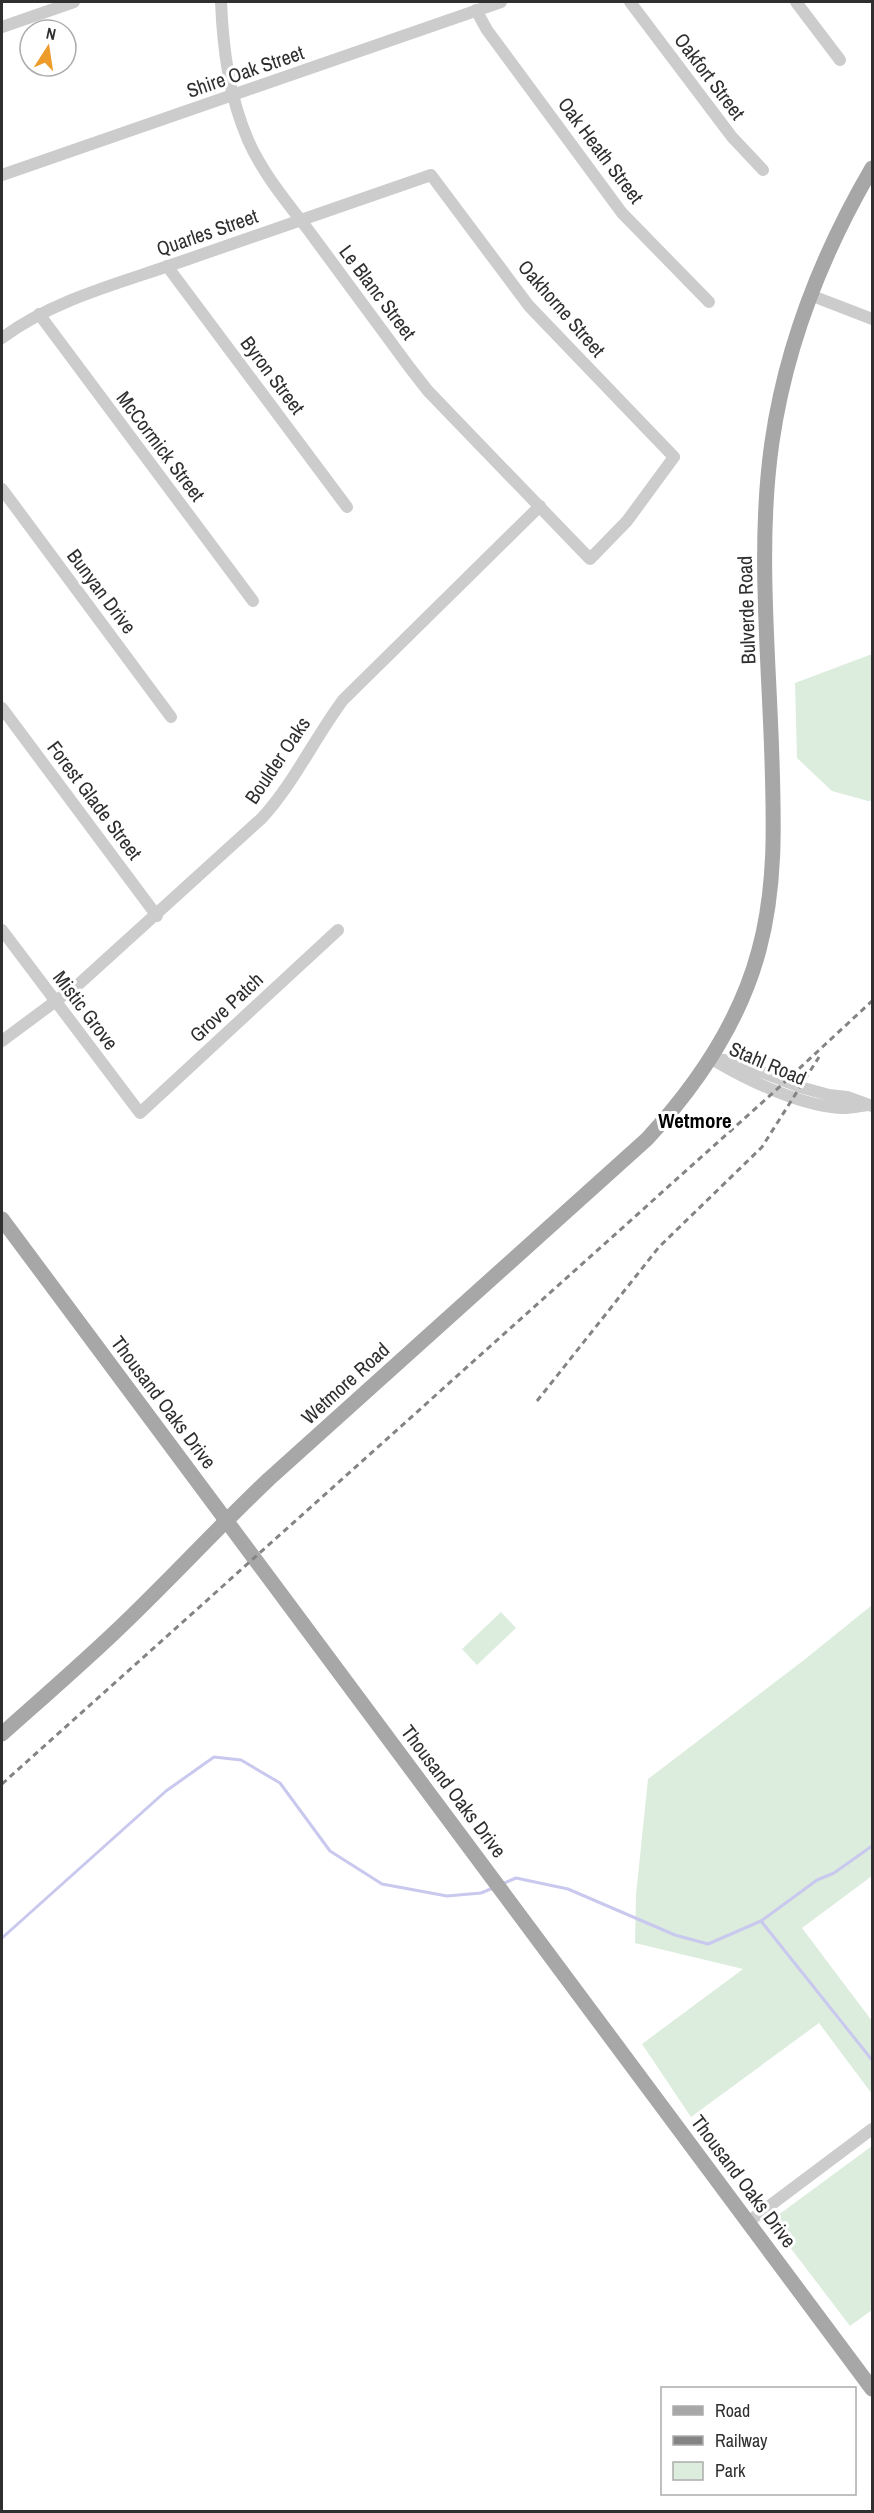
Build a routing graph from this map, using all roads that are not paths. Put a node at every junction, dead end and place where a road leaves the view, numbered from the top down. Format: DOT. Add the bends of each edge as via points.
graph roads {
  1 [pos="74,2"];
  2 [pos="221,2"];
  3 [pos="501,2"];
  4 [pos="630,2"];
  5 [pos="796,2"];
  6 [pos="476,10"];
  7 [pos="2,27"];
  8 [pos="840,60"];
  9 [pos="233,95"];
  10 [pos="873,168"];
  11 [pos="763,170"];
  12 [pos="2,175"];
  13 [pos="431,175"];
  14 [pos="301,220"];
  15 [pos="167,266"];
  16 [pos="810,295"];
  17 [pos="709,302"];
  18 [pos="39,314"];
  19 [pos="873,319"];
  20 [pos="2,338"];
  21 [pos="2,489"];
  22 [pos="540,506"];
  23 [pos="347,507"];
  24 [pos="590,559"];
  25 [pos="253,601"];
  26 [pos="2,708"];
  27 [pos="171,717"];
  28 [pos="157,916"];
  29 [pos="2,930"];
  30 [pos="338,930"];
  31 [pos="56,1002"];
  32 [pos="2,1041"];
  33 [pos="710,1058"];
  34 [pos="870,1106"];
  35 [pos="140,1113"];
  36 [pos="2,1220"];
  37 [pos="226,1520"];
  38 [pos="2,1734"];
  39 [pos="873,2129"];
  40 [pos="748,2222"];
  41 [pos="873,2389"];
  1 -- 7 [label="street"];
  2 -- 9 [label="street, Le Blanc Street" via="222,37"];
  3 -- 6 [label="street, Shire Oak Street"];
  4 -- 11 [label="street, Oakfort Street" via="732,137"];
  5 -- 8 [label="street"];
  6 -- 9 [label="street, Shire Oak Street"];
  6 -- 17 [label="street, Oak Heath Street" via="622,213"];
  9 -- 12 [label="street, Shire Oak Street"];
  9 -- 14 [label="street, Le Blanc Street" via="261,167"];
  10 -- 16 [label="main road, Bulverde Road" via="829,248"];
  13 -- 14 [label="street, Quarles Street"];
  13 -- 24 [label="street, Oakhorne Street" via="530,306 674,457 627,521"];
  14 -- 15 [label="street, Quarles Street"];
  14 -- 22 [label="street, Le Blanc Street" via="428,391"];
  15 -- 18 [label="street, Quarles Street"];
  15 -- 23 [label="street, Byron Street"];
  16 -- 19 [label="street"];
  16 -- 33 [label="main road, Bulverde Road" via="780,394 766,516 773,878 751,978 732,1023"];
  18 -- 20 [label="street, Quarles Street"];
  18 -- 25 [label="street, McCormick Street"];
  21 -- 27 [label="street, Bunyan Drive"];
  22 -- 24 [label="street, Le Blanc Street"];
  22 -- 28 [label="street, Boulder Oaks" via="343,700 275,804"];
  26 -- 28 [label="street, Forest Glade Street"];
  28 -- 31 [label="street, Boulder Oaks"];
  29 -- 31 [label="street, Mistic Grove"];
  30 -- 35 [label="street, Grove Patch"];
  31 -- 32 [label="street, Boulder Oaks"];
  31 -- 35 [label="street, Mistic Grove"];
  33 -- 34 [label="street, Stahl Road" via="741,1076 794,1097 844,1108"];
  33 -- 37 [label="main road, Wetmore Road" via="646,1138"];
  36 -- 37 [label="main road, Thousand Oaks Drive"];
  37 -- 38 [label="main road, Wetmore Road" via="113,1634"];
  37 -- 40 [label="main road, Thousand Oaks Drive"];
  39 -- 40 [label="street"];
  40 -- 41 [label="main road, Thousand Oaks Drive"];
}
